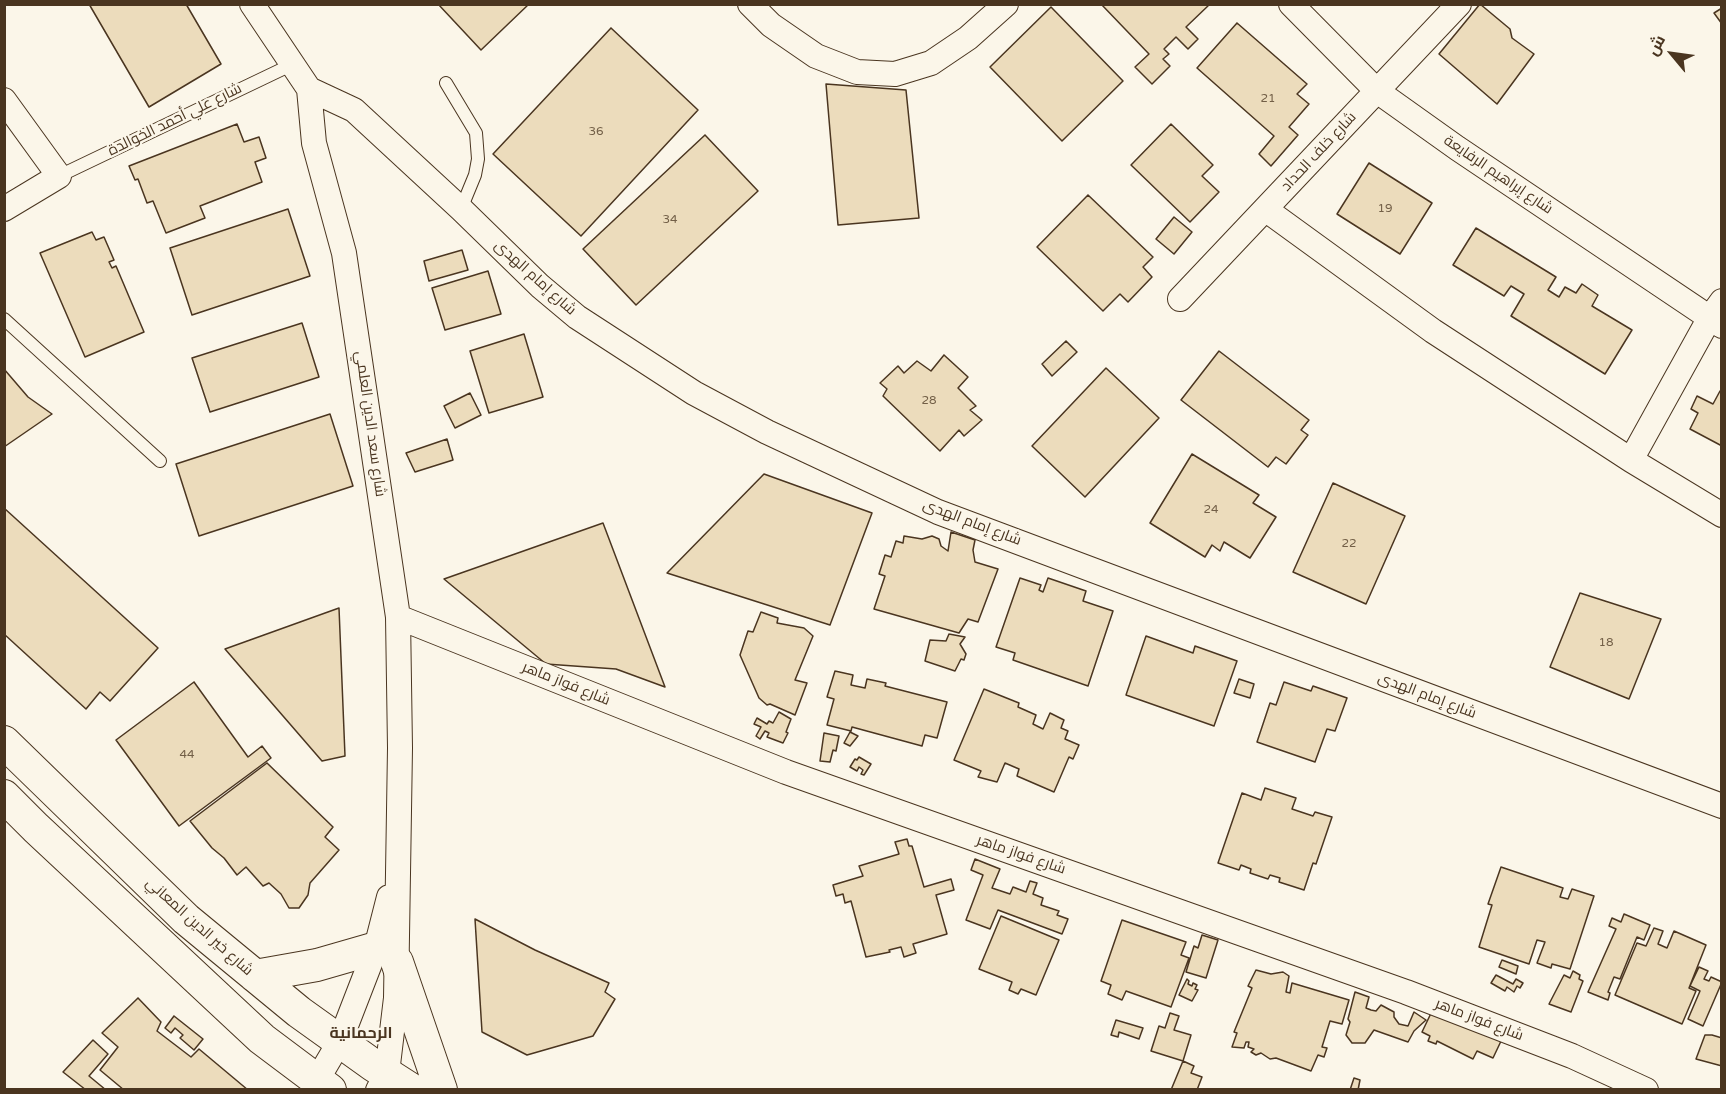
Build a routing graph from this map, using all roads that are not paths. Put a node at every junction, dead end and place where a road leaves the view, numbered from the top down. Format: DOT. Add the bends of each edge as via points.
graph roads {
  1 [pos="252,4"];
  2 [pos="750,4"];
  3 [pos="1006,4"];
  4 [pos="1291,4"];
  5 [pos="1459,4"];
  6 [pos="291,65"];
  7 [pos="446,83"];
  8 [pos="309,89"];
  9 [pos="1377,91"];
  10 [pos="4,100"];
  11 [pos="59,176"];
  12 [pos="4,209"];
  13 [pos="461,209"];
  14 [pos="1265,209"];
  15 [pos="1180,299"];
  16 [pos="1717,315"];
  17 [pos="4,319"];
  18 [pos="1631,460"];
  19 [pos="160,461"];
  20 [pos="1722,515"];
  21 [pos="398,617"];
  22 [pos="4,742"];
  23 [pos="4,796"];
  24 [pos="1722,807"];
  25 [pos="386,955"];
  26 [pos="255,976"];
  27 [pos="340,1041"];
  28 [pos="392,1084"];
  29 [pos="324,1085"];
  30 [pos="441,1089"];
  31 [pos="1646,1089"];
  1 -- 6 [label="street"];
  2 -- 3 [label="street" via="771,25 816,56 857,72 895,74 931,63 968,38"];
  4 -- 9 [label="street, شارع إبراهيم الرفايعة"];
  5 -- 9 [label="street, شارع خلف الحداد"];
  6 -- 8 [label="street"];
  6 -- 11 [label="lane, شارع علي أحمد الخوالدة"];
  7 -- 13 [label="lane" via="476,133 475,175"];
  8 -- 13 [label="street, شارع إمام الهدى" via="354,110"];
  8 -- 21 [label="street, شارع سعد الدين العلمي" via="314,143 346,264"];
  9 -- 14 [label="street, شارع خلف الحداد"];
  9 -- 16 [label="street, شارع إبراهيم الرفايعة" via="1457,148"];
  10 -- 11 [label="street"];
  11 -- 12 [label="street, شارع علي أحمد الخوالدة"];
  13 -- 24 [label="street, شارع إمام الهدى" via="577,317 694,393 767,432 938,512"];
  14 -- 15 [label="street, شارع خلف الحداد"];
  14 -- 18 [label="street" via="1433,332"];
  16 -- 18 [label="street"];
  17 -- 19 [label="lane"];
  18 -- 20 [label="street"];
  21 -- 25 [label="street, شارع سعد الدين العلمي" via="397,865"];
  21 -- 31 [label="street, شارع فواز ماهر" via="786,772 1406,992"];
  22 -- 26 [label="street, شارع خير الدين المعاني" via="186,918"];
  23 -- 29 [label="street" via="262,1039"];
  25 -- 26 [label="street"];
  25 -- 27 [label="street"];
  25 -- 28 [label="street, شارع سعد الدين العلمي" via="396,998"];
  25 -- 30 [label="street"];
  26 -- 27 [label="street, شارع خير الدين المعاني"];
  27 -- 28 [label="street, شارع خير الدين المعاني"];
  27 -- 29 [label="street"];
}
